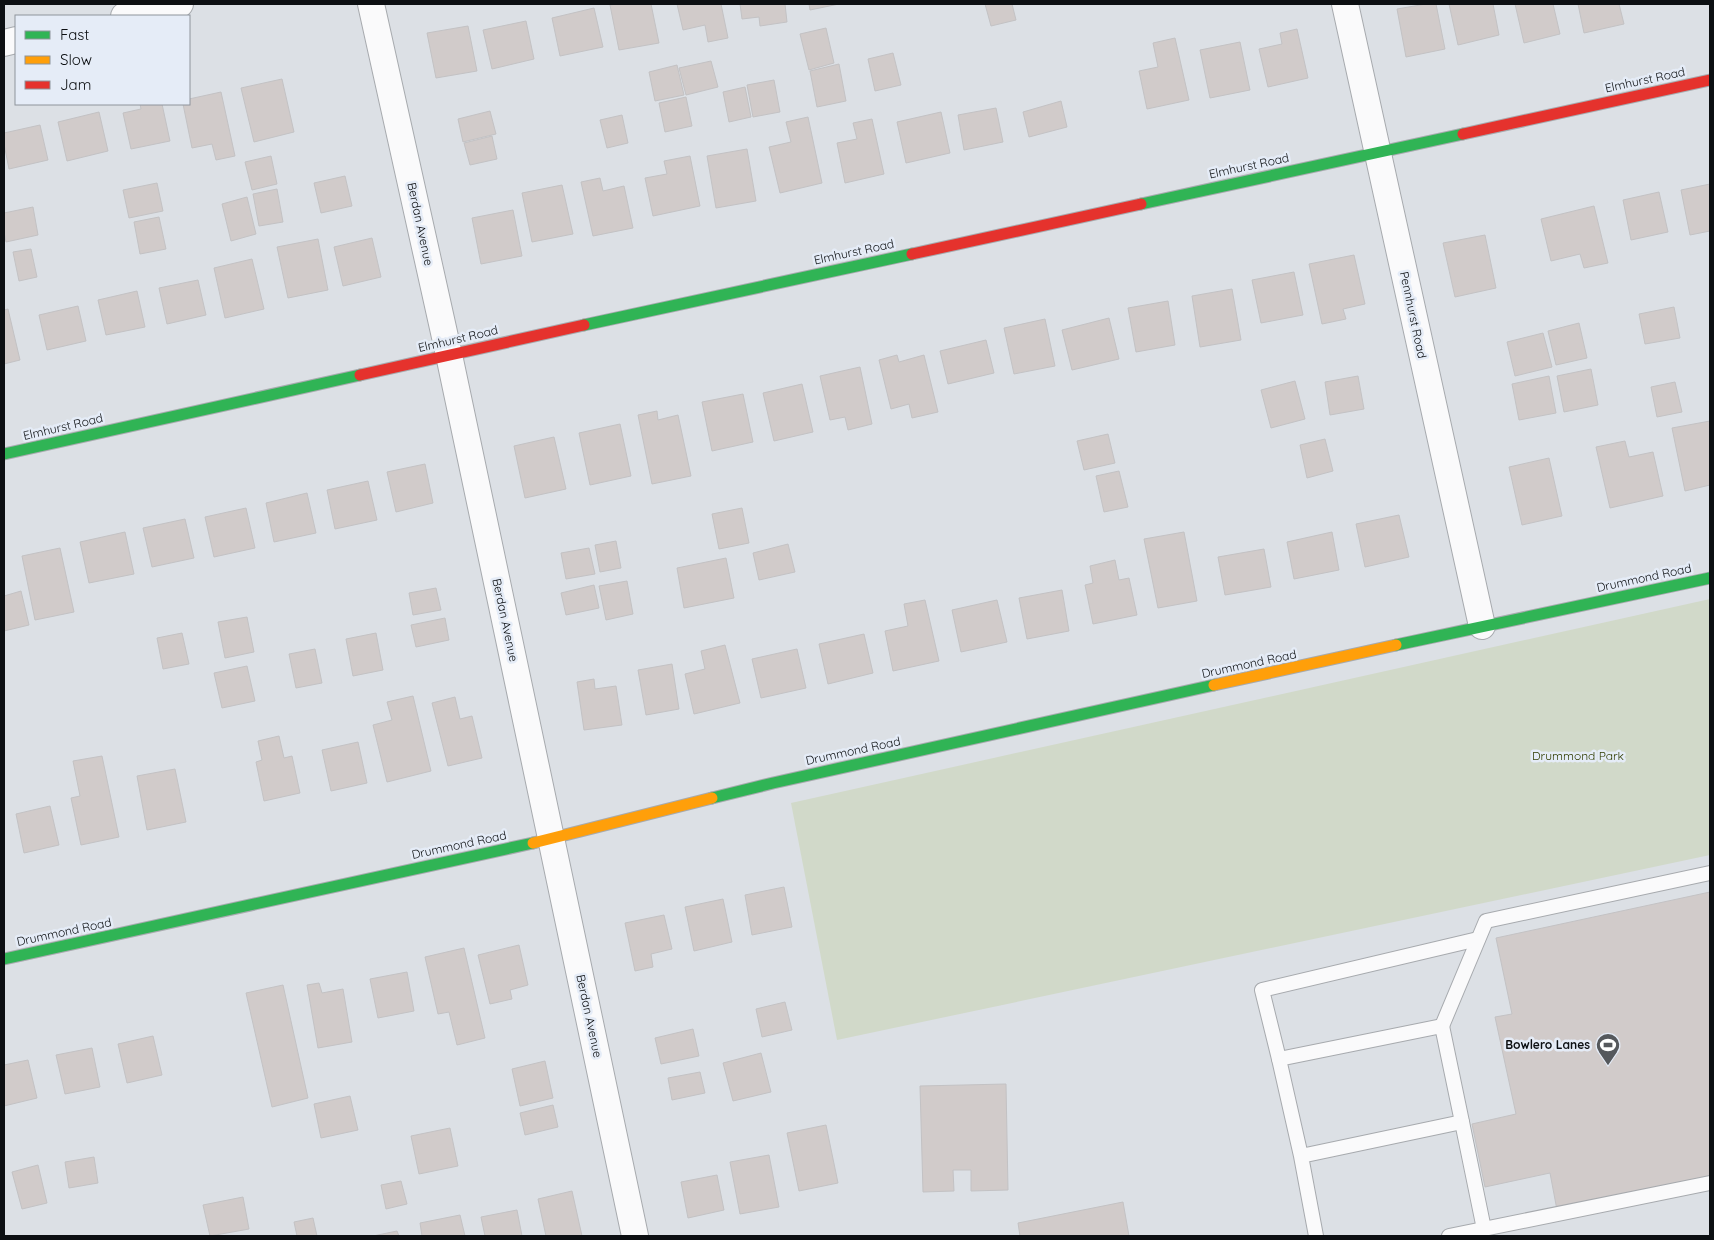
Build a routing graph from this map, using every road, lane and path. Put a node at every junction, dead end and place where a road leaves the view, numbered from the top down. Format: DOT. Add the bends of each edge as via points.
graph roads {
  1 [pos="180,4"];
  2 [pos="371,4"];
  3 [pos="1344,4"];
  4 [pos="129,15"];
  5 [pos="1710,80"];
  6 [pos="1377,153"];
  7 [pos="448,355"];
  8 [pos="4,454"];
  9 [pos="1710,578"];
  10 [pos="1482,626"];
  11 [pos="552,838"];
  12 [pos="1710,872"];
  13 [pos="1478,939"];
  14 [pos="4,959"];
  15 [pos="1442,1026"];
  16 [pos="1279,1059"];
  17 [pos="1462,1122"];
  18 [pos="1301,1156"];
  19 [pos="1710,1182"];
  20 [pos="1484,1229"];
  21 [pos="635,1236"];
  22 [pos="1316,1236"];
  23 [pos="1449,1236"];
  1 -- 4 [label="street"];
  2 -- 7 [label="street, Berdan Avenue"];
  3 -- 6 [label="street, Pennhurst Road"];
  5 -- 6 [label="street, Elmhurst Road"];
  6 -- 7 [label="street, Elmhurst Road"];
  6 -- 10 [label="street, Pennhurst Road"];
  7 -- 8 [label="street, Elmhurst Road"];
  7 -- 11 [label="street, Berdan Avenue"];
  9 -- 10 [label="street, Drummond Road"];
  10 -- 11 [label="street, Drummond Road" via="773,783"];
  11 -- 14 [label="street, Drummond Road"];
  11 -- 21 [label="street, Berdan Avenue"];
  12 -- 13 [label="lane" via="1486,922"];
  13 -- 15 [label="lane"];
  13 -- 16 [label="lane" via="1262,990"];
  15 -- 16 [label="lane"];
  15 -- 17 [label="lane"];
  16 -- 18 [label="lane"];
  17 -- 18 [label="lane"];
  17 -- 20 [label="lane"];
  18 -- 22 [label="lane"];
  19 -- 20 [label="lane"];
  20 -- 23 [label="lane"];
}
